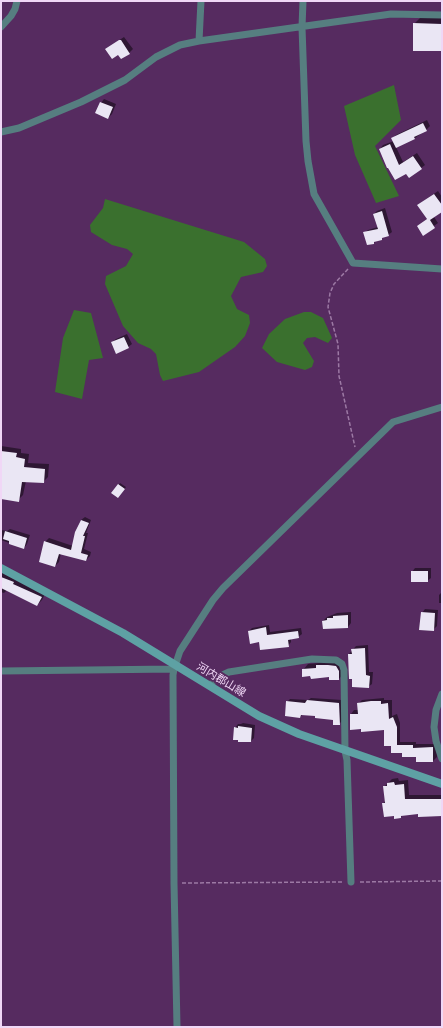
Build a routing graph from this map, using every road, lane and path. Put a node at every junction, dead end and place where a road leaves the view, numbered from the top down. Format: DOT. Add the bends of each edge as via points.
graph roads {
  1 [pos="18,1"];
  2 [pos="200,1"];
  3 [pos="303,1"];
  4 [pos="442,15"];
  5 [pos="1,27"];
  6 [pos="302,27"];
  7 [pos="198,41"];
  8 [pos="1,132"];
  9 [pos="353,263"];
  10 [pos="442,269"];
  11 [pos="442,407"];
  12 [pos="358,457"];
  13 [pos="1,568"];
  14 [pos="174,667"];
  15 [pos="1,671"];
  16 [pos="210,686"];
  17 [pos="442,694"];
  18 [pos="345,751"];
  19 [pos="442,759"];
  20 [pos="442,784"];
  21 [pos="442,881"];
  22 [pos="351,882"];
  23 [pos="174,883"];
  24 [pos="177,1027"];
  1 -- 5 [label="street" via="11,16"];
  2 -- 7 [label="street"];
  3 -- 6 [label="street"];
  4 -- 6 [label="street" via="391,14"];
  6 -- 7 [label="street"];
  6 -- 9 [label="street" via="306,141 312,186 317,200"];
  7 -- 8 [label="street" via="168,50 125,80 81,102 19,128"];
  9 -- 10 [label="street"];
  9 -- 12 [label="path" via="334,284 328,307 338,344 339,376"];
  11 -- 12 [label="street" via="393,422"];
  12 -- 14 [label="street" via="222,588 180,651"];
  13 -- 14 [label="main road, 河内郡山線" via="123,633"];
  14 -- 15 [label="street"];
  14 -- 16 [label="main road, 河内郡山線"];
  14 -- 23 [label="street"];
  16 -- 18 [label="main road, 河内郡山線" via="258,716"];
  16 -- 18 [label="street" via="216,678 229,672 307,660 336,660 342,664 344,670"];
  17 -- 19 [label="street" via="436,710 434,727"];
  18 -- 20 [label="main road, 河内郡山線"];
  18 -- 22 [label="street"];
  21 -- 22 [label="path"];
  22 -- 23 [label="path"];
  23 -- 24 [label="street"];
}
